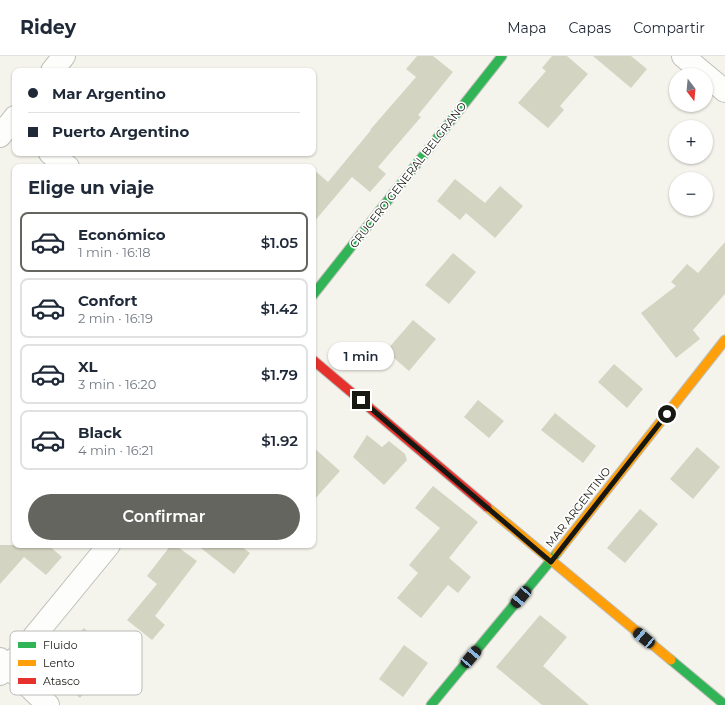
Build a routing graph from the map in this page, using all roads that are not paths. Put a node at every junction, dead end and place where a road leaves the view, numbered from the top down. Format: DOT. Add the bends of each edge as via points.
graph roads {
  1 [pos="64,56"];
  2 [pos="502,56"];
  3 [pos="683,56"];
  4 [pos="54,68"];
  5 [pos="725,91"];
  6 [pos="54,156"];
  7 [pos="64,164"];
  8 [pos="316,291"];
  9 [pos="725,340"];
  10 [pos="316,363"];
  11 [pos="106,548"];
  12 [pos="551,562"];
  13 [pos="34,631"];
  14 [pos="10,659"];
  15 [pos="3,667"];
  16 [pos="36,695"];
  17 [pos="48,705"];
  18 [pos="431,705"];
  19 [pos="725,705"];
  1 -- 4 [label="street"];
  2 -- 8 [label="street, CRUCERO GENERAL BELGRANO"];
  3 -- 5 [label="street"];
  6 -- 7 [label="street"];
  9 -- 12 [label="street, MAR ARGENTINO"];
  10 -- 12 [label="street"];
  11 -- 13 [label="street"];
  12 -- 18 [label="street, MAR ARGENTINO"];
  12 -- 19 [label="street"];
  14 -- 15 [label="street"];
  16 -- 17 [label="street"];
}
